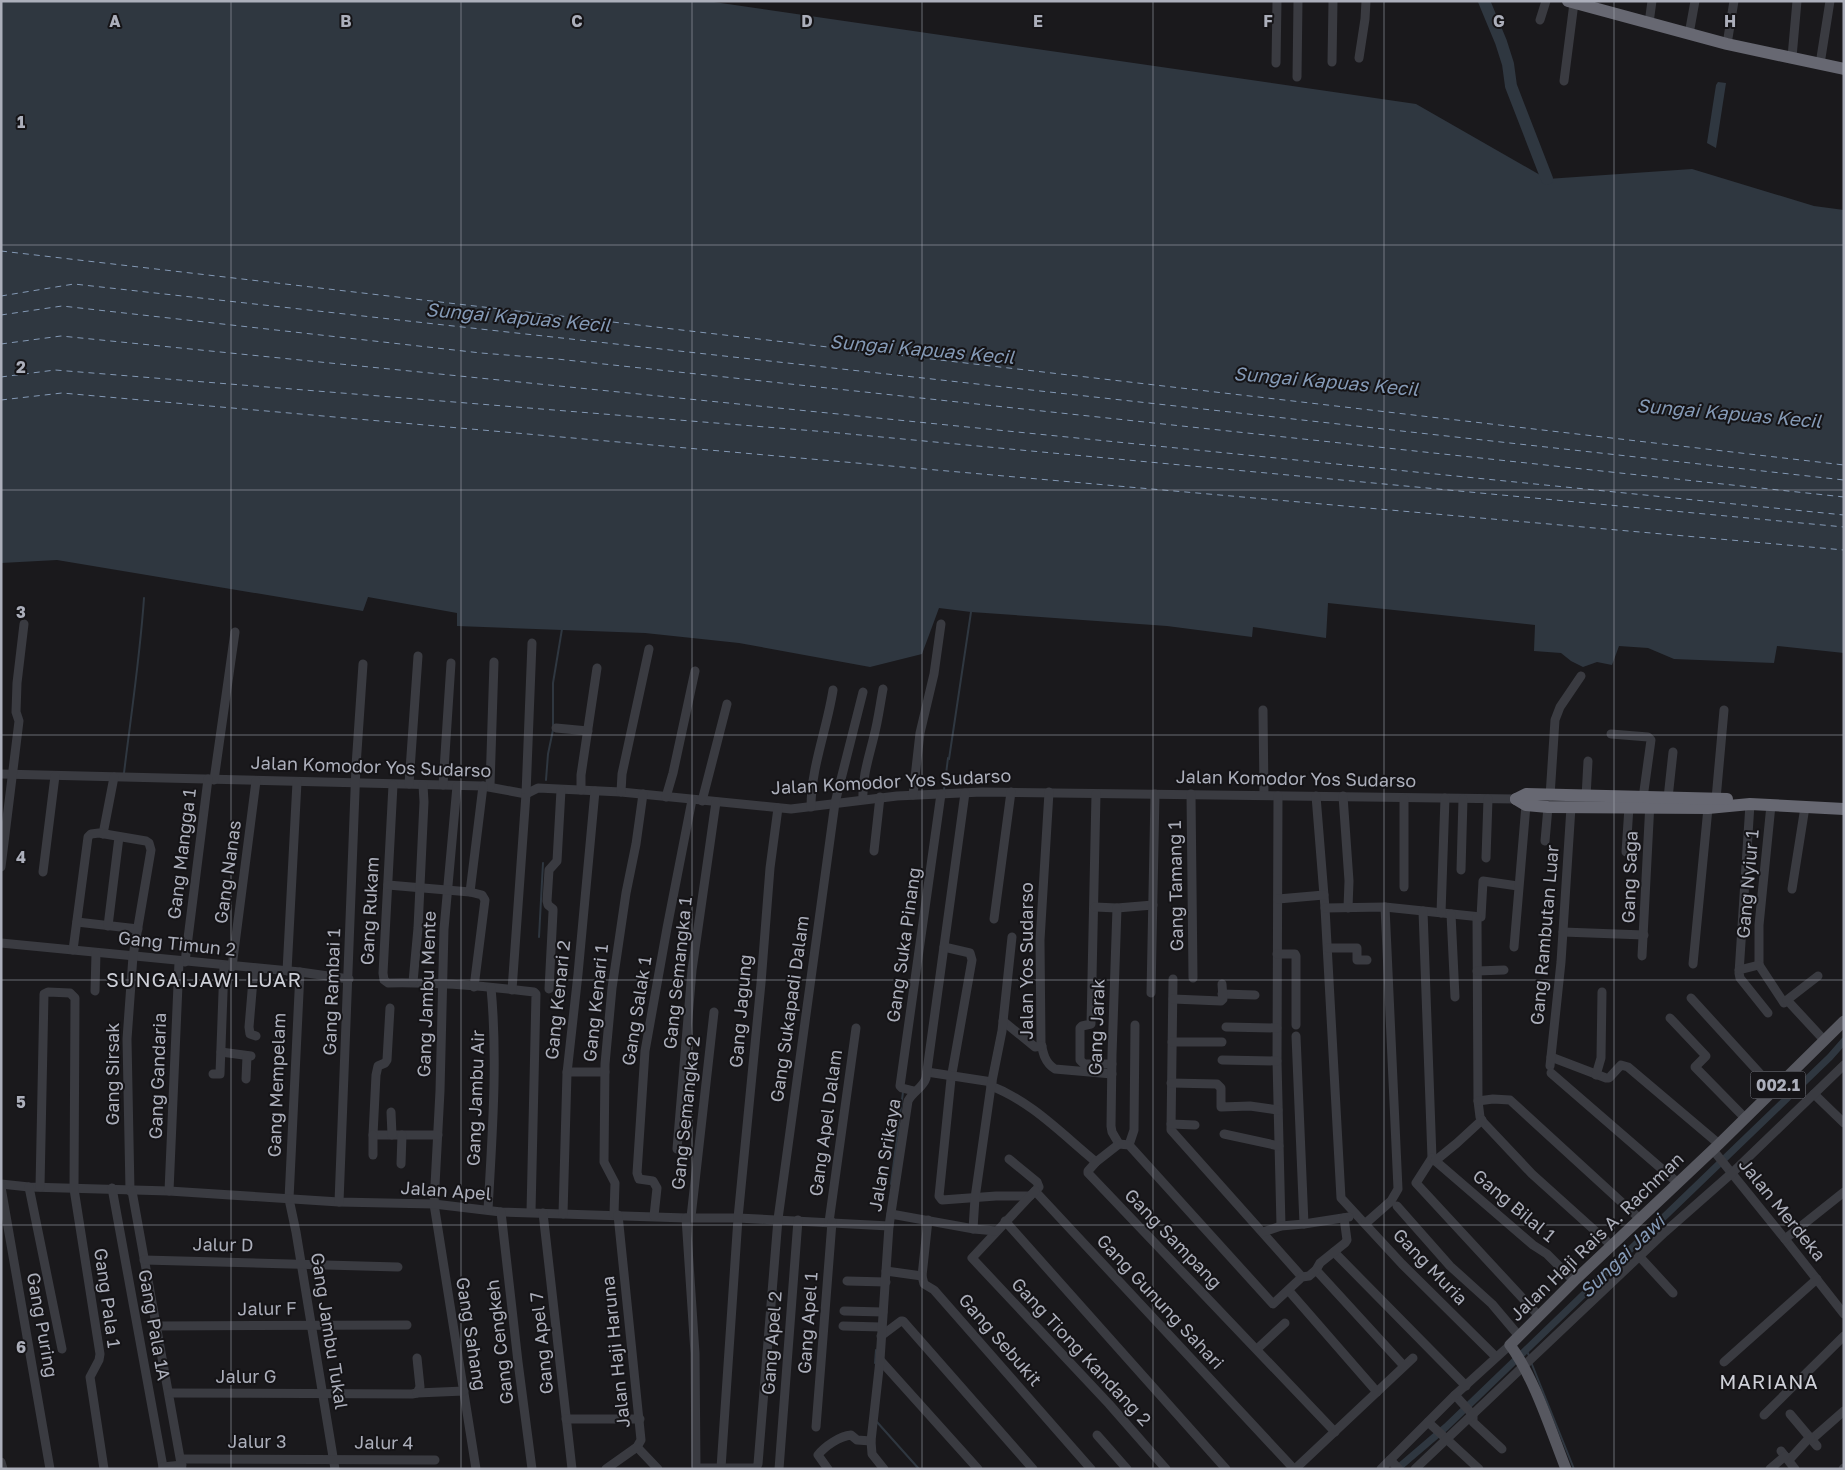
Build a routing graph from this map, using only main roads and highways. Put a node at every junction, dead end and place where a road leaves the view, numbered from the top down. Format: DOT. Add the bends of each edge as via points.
graph roads {
  1 [pos="1571,2"];
  2 [pos="1589,4"];
  3 [pos="1844,69"];
  4 [pos="1549,801"];
  5 [pos="1648,801"];
  6 [pos="1521,802"];
  7 [pos="1844,802"];
  8 [pos="1712,804"];
  9 [pos="1844,809"];
  10 [pos="1844,1021"];
  11 [pos="1566,1469"];
  1 -- 2 [label="highway"];
  2 -- 3 [label="highway" via="1727,44"];
  4 -- 5 [label="highway" via="1586,797"];
  4 -- 5 [label="highway, Jalan Komodor Yos Sudarso" via="1571,807 1629,811"];
  4 -- 6 [label="highway, Jalan Komodor Yos Sudarso"];
  5 -- 8 [label="highway, Jalan Komodor Yos Sudarso"];
  5 -- 8 [label="highway" via="1668,798"];
  7 -- 8 [label="highway" via="1750,799"];
  8 -- 9 [label="highway, Jalan Komodor Yos Sudarso"];
  10 -- 11 [label="main road, Jalan Haji Rais A. Rachman / 002.1" via="1717,1150 1574,1281 1512,1348 1526,1362"];
}
